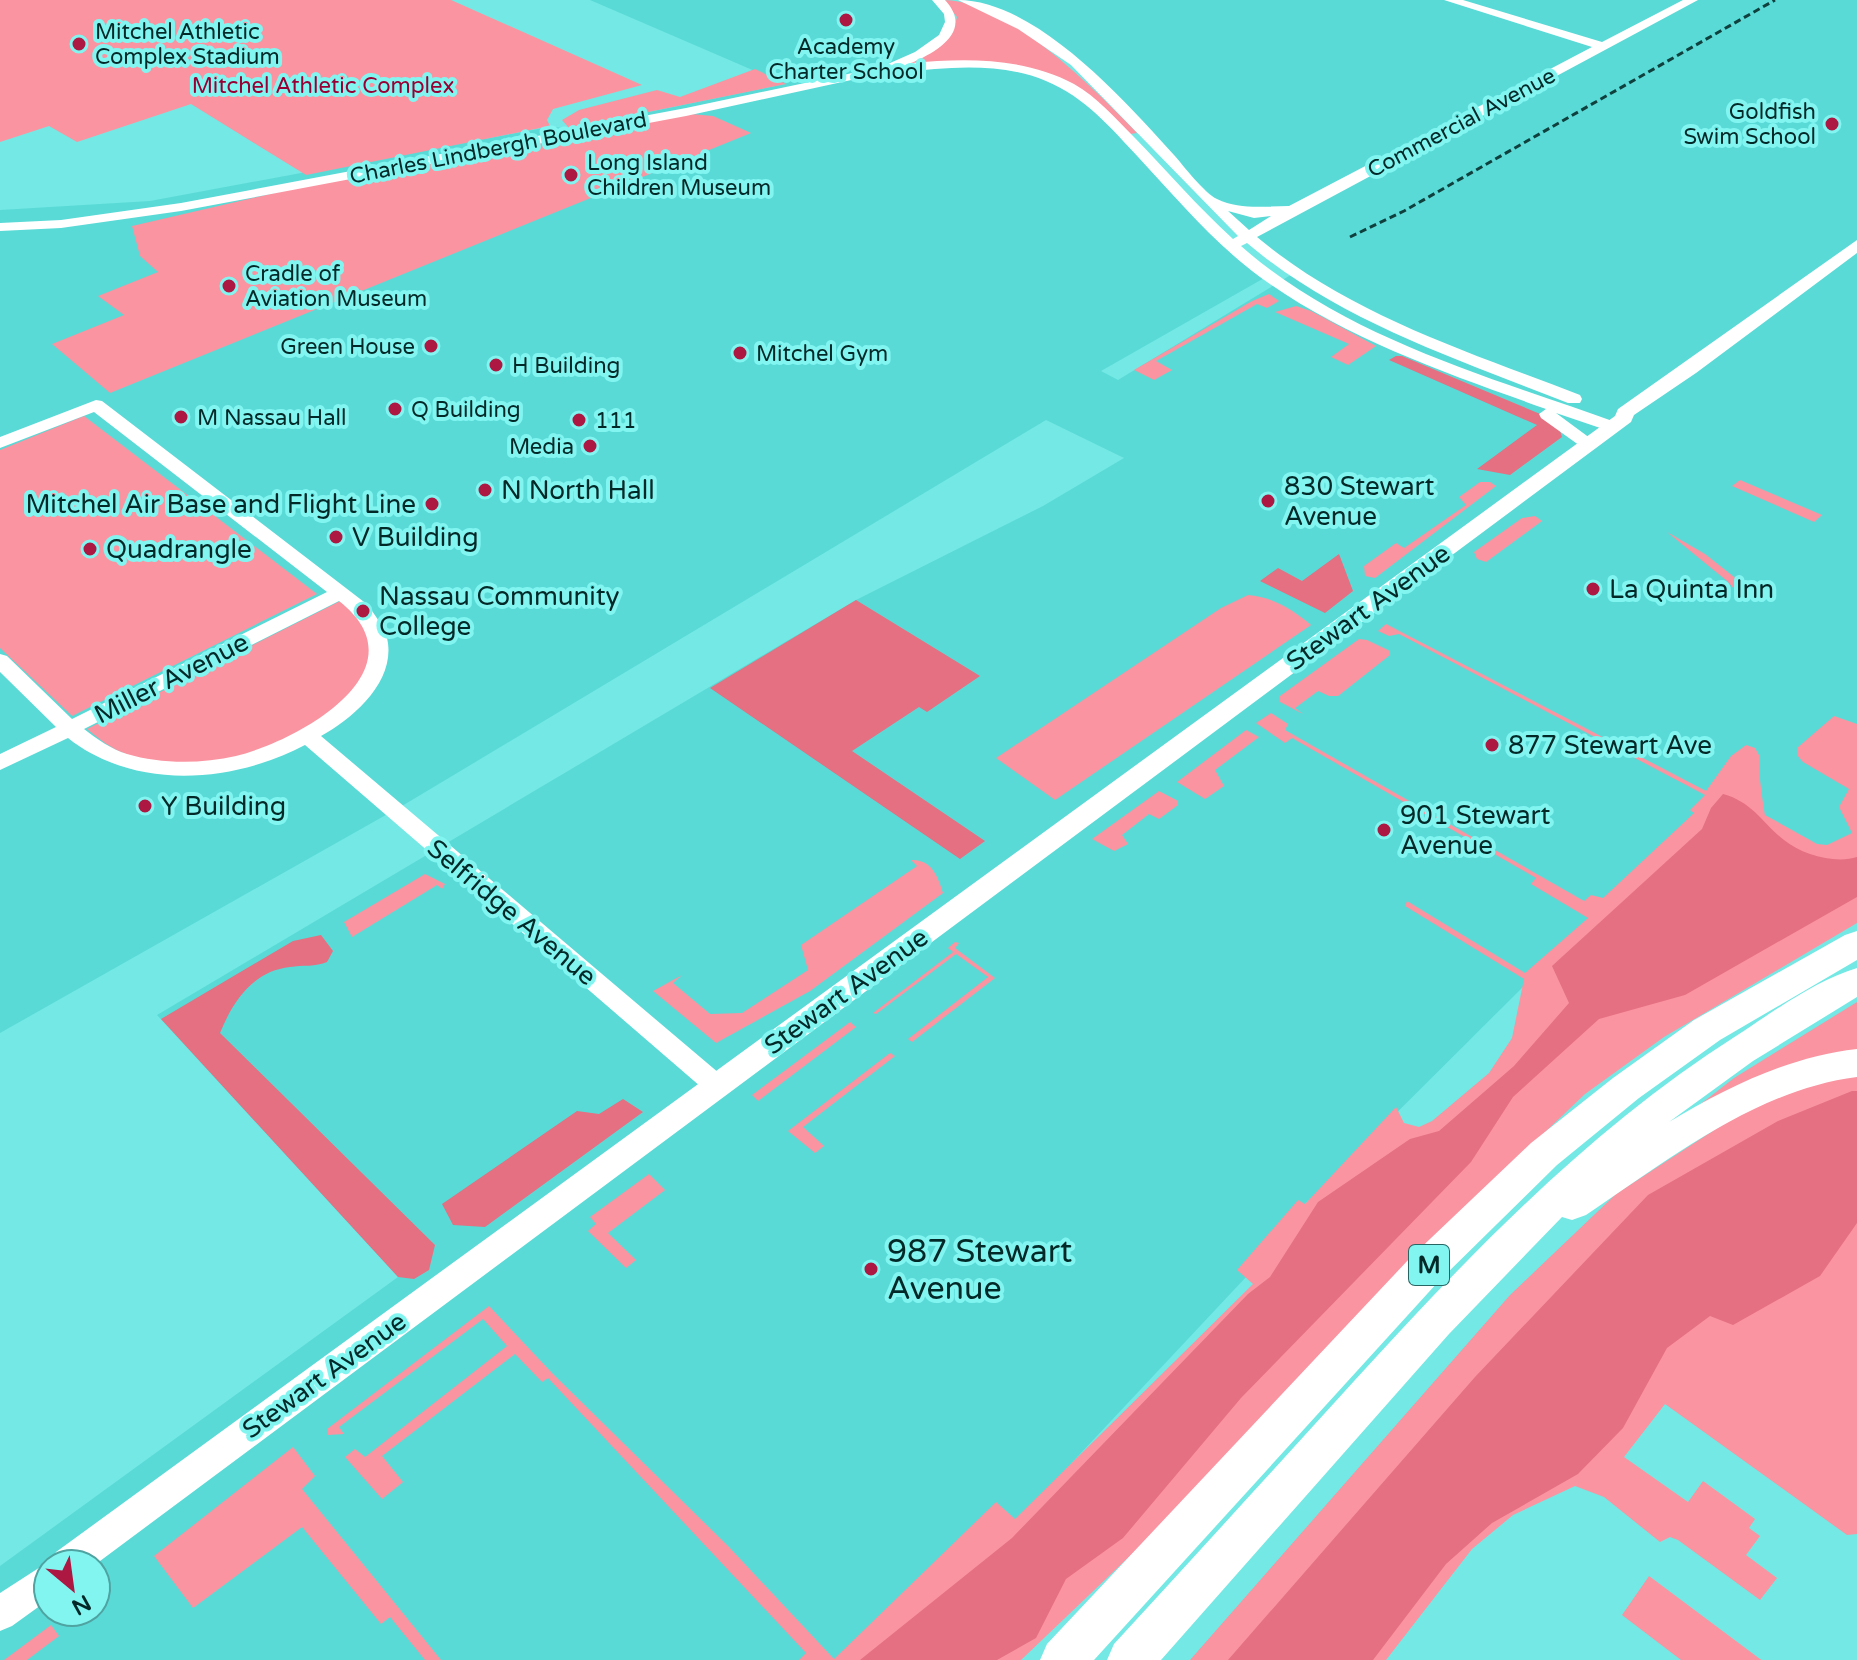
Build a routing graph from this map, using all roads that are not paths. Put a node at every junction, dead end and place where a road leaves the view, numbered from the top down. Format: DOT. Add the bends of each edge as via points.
graph roads {
  1 [pos="938,0"];
  2 [pos="964,0"];
  3 [pos="1450,0"];
  4 [pos="1477,0"];
  5 [pos="1692,0"];
  6 [pos="1609,44"];
  7 [pos="885,70"];
  8 [pos="1208,198"];
  9 [pos="1296,208"];
  10 [pos="0,227"];
  11 [pos="1248,236"];
  12 [pos="1857,245"];
  13 [pos="1231,247"];
  14 [pos="1493,386"];
  15 [pos="1618,422"];
  16 [pos="0,443"];
  17 [pos="1589,444"];
  18 [pos="341,593"];
  19 [pos="0,660"];
  20 [pos="72,727"];
  21 [pos="309,737"];
  22 [pos="0,763"];
  23 [pos="1857,944"];
  24 [pos="1857,981"];
  25 [pos="1857,1063"];
  26 [pos="717,1086"];
  27 [pos="1505,1246"];
  28 [pos="90,1548"];
  29 [pos="32,1591"];
  30 [pos="0,1614"];
  31 [pos="1063,1660"];
  32 [pos="1130,1660"];
  1 -- 7 [label="street, Charles Lindbergh Boulevard" via="950,13 944,37"];
  2 -- 8 [label="street" via="1008,18 1076,63"];
  3 -- 6 [label="street"];
  4 -- 6 [label="street"];
  5 -- 6 [label="street, Commercial Avenue"];
  6 -- 9 [label="street, Commercial Avenue"];
  7 -- 10 [label="street, Charles Lindbergh Boulevard" via="181,207"];
  7 -- 13 [label="street" via="982,65 1021,70 1067,86 1097,107"];
  8 -- 9 [label="street" via="1245,213"];
  8 -- 11 [label="street"];
  9 -- 11 [label="street, Commercial Avenue"];
  11 -- 13 [label="street, Commercial Avenue"];
  11 -- 15 [label="street" via="1301,276 1380,321"];
  12 -- 15 [label="main road, Stewart Avenue" via="1690,369 1690,376 1638,417"];
  13 -- 14 [label="street" via="1286,288 1361,330"];
  14 -- 15 [label="street"];
  14 -- 17 [label="street" via="1564,423"];
  15 -- 17 [label="main road, Stewart Avenue"];
  16 -- 18 [label="street" via="96,405"];
  17 -- 26 [label="main road, Stewart Avenue"];
  18 -- 20 [label="street, Miller Avenue"];
  18 -- 21 [label="street" via="369,619 377,637 378,661 354,701"];
  19 -- 20 [label="street"];
  20 -- 21 [label="street" via="112,757 169,768 237,763"];
  20 -- 22 [label="street, Miller Avenue"];
  21 -- 26 [label="street, Selfridge Avenue"];
  23 -- 31 [label="highway, M" via="1696,1037 1534,1163 1424,1270"];
  24 -- 27 [label="highway, M" via="1752,1043 1666,1104"];
  25 -- 27 [label="highway" via="1815,1067 1778,1082 1674,1139"];
  26 -- 28 [label="main road, Stewart Avenue"];
  27 -- 32 [label="highway, M"];
  29 -- 30 [label="main road"];
}
